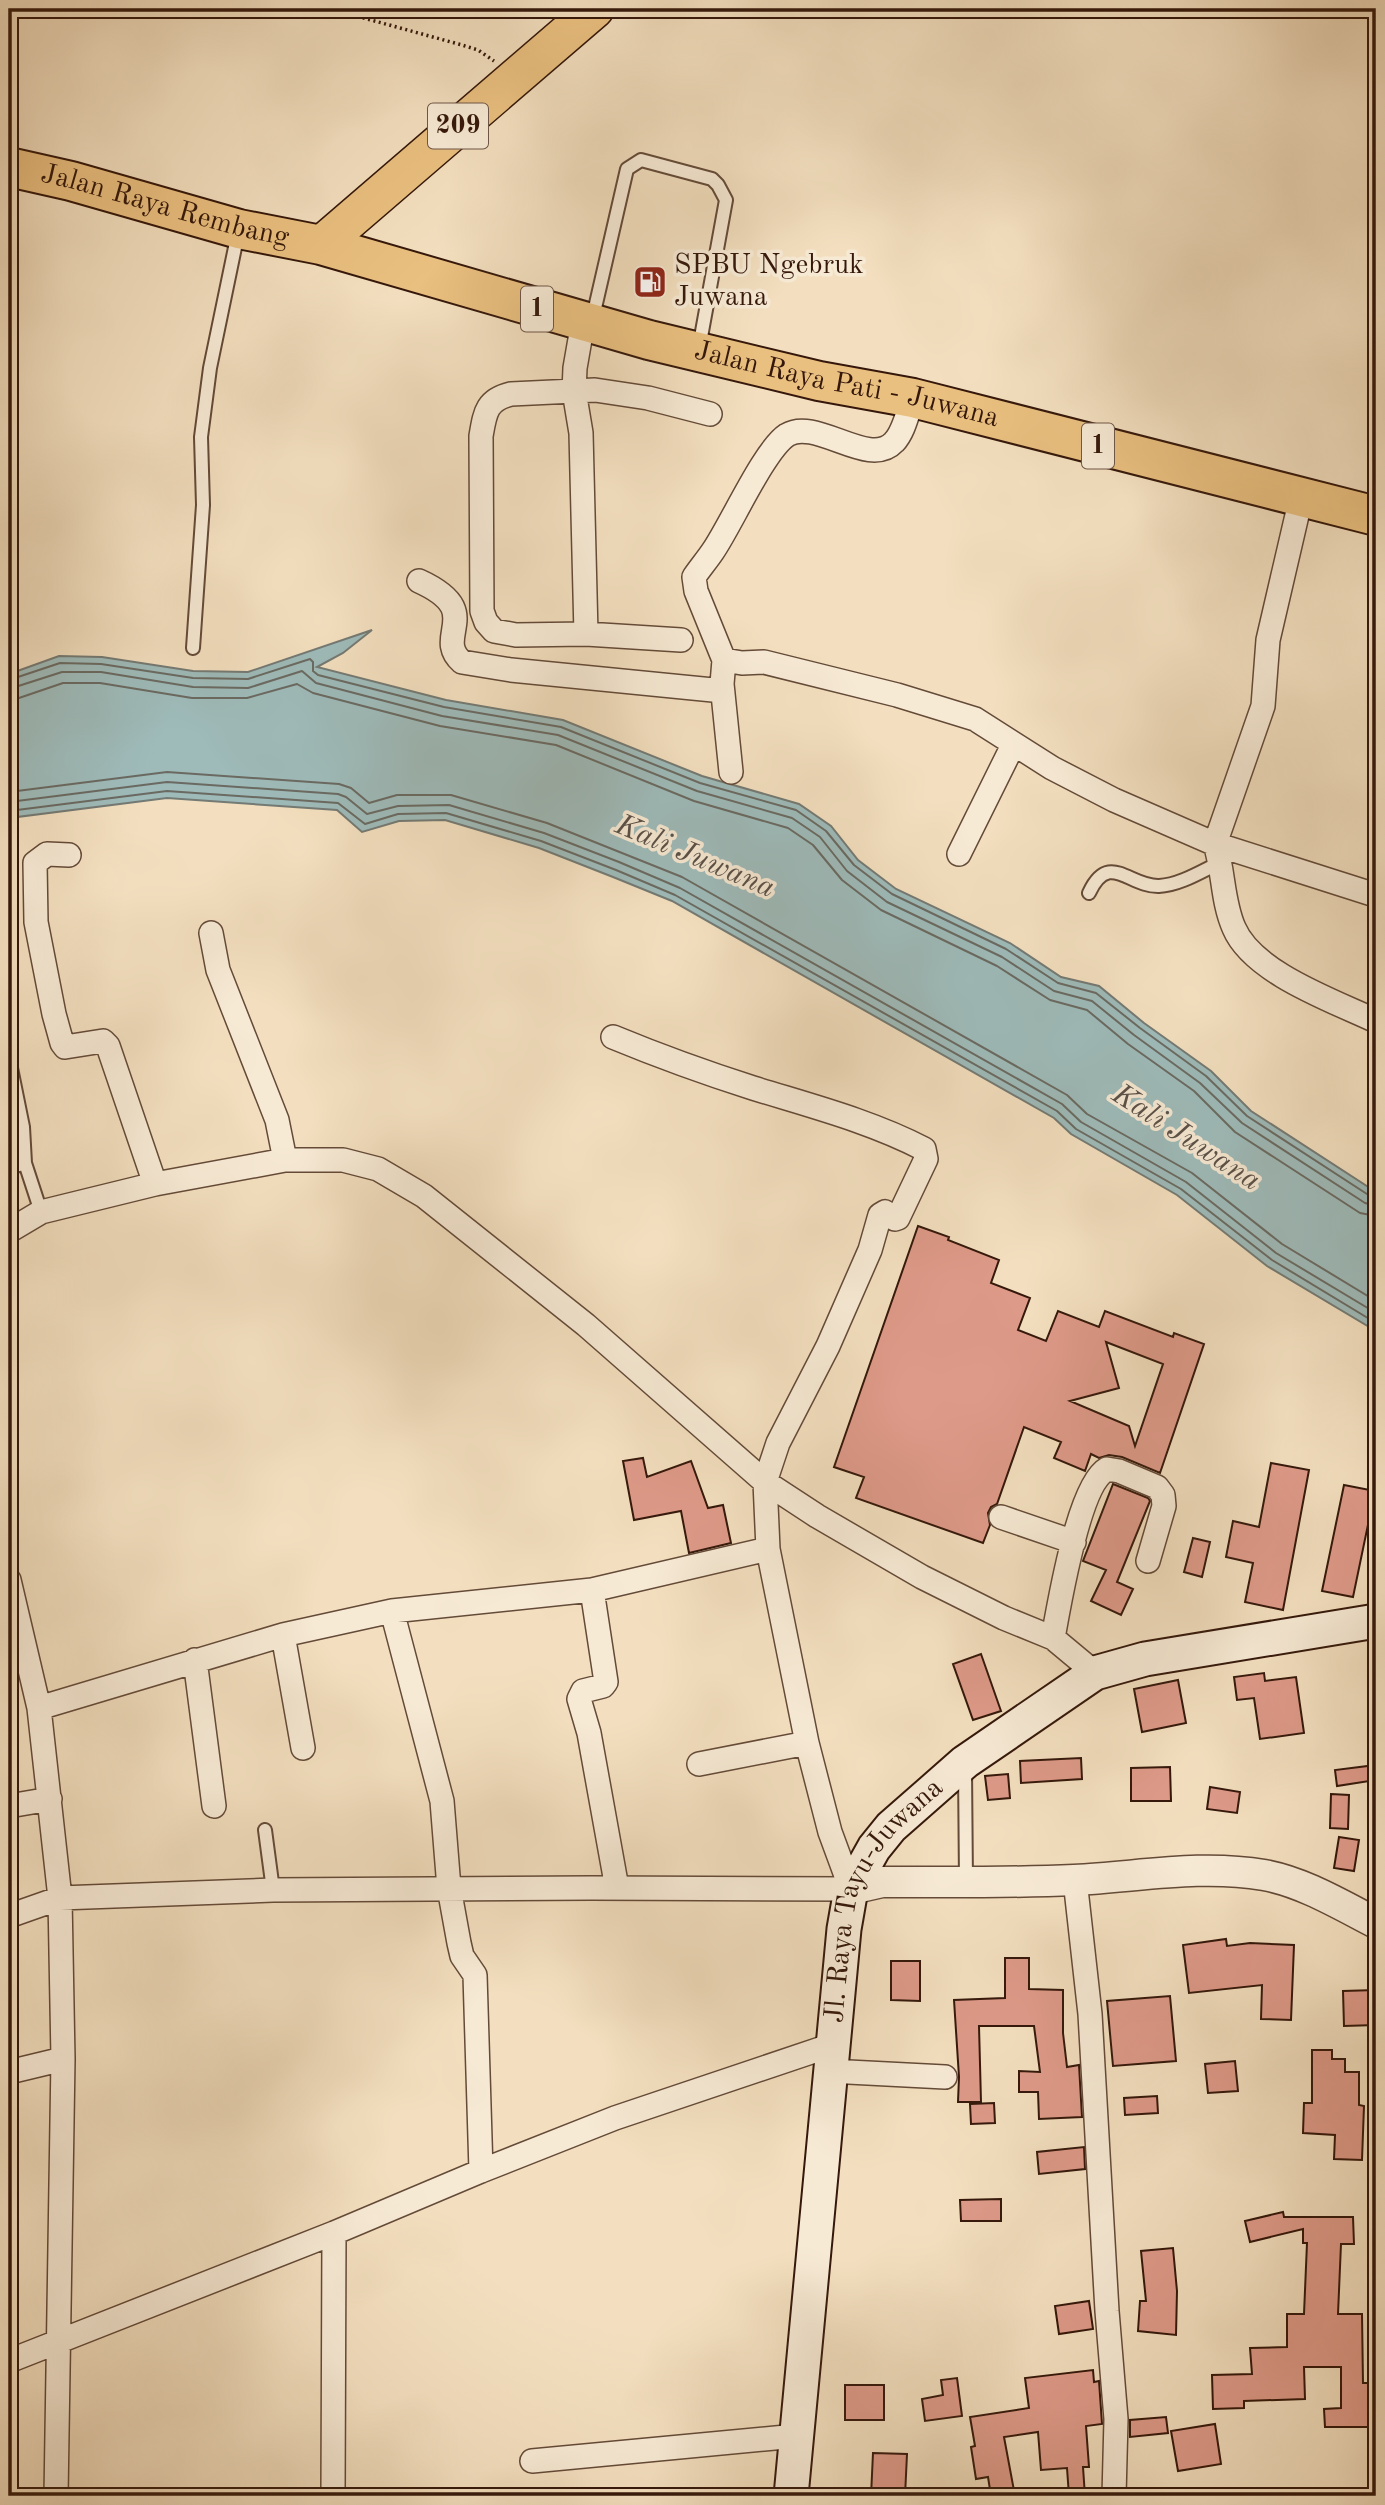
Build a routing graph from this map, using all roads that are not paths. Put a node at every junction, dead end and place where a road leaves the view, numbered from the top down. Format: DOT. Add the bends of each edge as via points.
graph roads {
  1 [pos="595,9"];
  2 [pos="9,167"];
  3 [pos="239,229"];
  4 [pos="321,245"];
  5 [pos="587,323"];
  6 [pos="698,351"];
  7 [pos="574,391"];
  8 [pos="913,398"];
  9 [pos="710,414"];
  10 [pos="1301,498"];
  11 [pos="1376,516"];
  12 [pos="419,581"];
  13 [pos="586,634"];
  14 [pos="681,640"];
  15 [pos="193,648"];
  16 [pos="724,660"];
  17 [pos="722,684"];
  18 [pos="1013,745"];
  19 [pos="731,772"];
  20 [pos="1218,853"];
  21 [pos="959,854"];
  22 [pos="69,855"];
  23 [pos="1089,892"];
  24 [pos="1372,894"];
  25 [pos="211,933"];
  26 [pos="1376,1021"];
  27 [pos="612,1037"];
  28 [pos="9,1058"];
  29 [pos="285,1160"];
  30 [pos="25,1163"];
  31 [pos="9,1168"];
  32 [pos="155,1184"];
  33 [pos="41,1212"];
  34 [pos="9,1231"];
  35 [pos="765,1482"];
  36 [pos="1000,1517"];
  37 [pos="1073,1542"];
  38 [pos="768,1549"];
  39 [pos="1147,1561"];
  40 [pos="9,1580"];
  41 [pos="593,1590"];
  42 [pos="392,1611"];
  43 [pos="1376,1621"];
  44 [pos="283,1635"];
  45 [pos="1054,1638"];
  46 [pos="195,1660"];
  47 [pos="1095,1673"];
  48 [pos="39,1708"];
  49 [pos="807,1743"];
  50 [pos="303,1748"];
  51 [pos="965,1762"];
  52 [pos="699,1764"];
  53 [pos="50,1799"];
  54 [pos="9,1805"];
  55 [pos="214,1806"];
  56 [pos="265,1830"];
  57 [pos="1075,1880"];
  58 [pos="966,1882"];
  59 [pos="449,1888"];
  60 [pos="617,1888"];
  61 [pos="851,1889"];
  62 [pos="273,1891"];
  63 [pos="60,1898"];
  64 [pos="9,1916"];
  65 [pos="1376,1923"];
  66 [pos="830,2058"];
  67 [pos="63,2059"];
  68 [pos="9,2072"];
  69 [pos="945,2077"];
  70 [pos="481,2171"];
  71 [pos="334,2233"];
  72 [pos="57,2341"];
  73 [pos="9,2361"];
  74 [pos="796,2436"];
  75 [pos="531,2461"];
  76 [pos="56,2496"];
  77 [pos="333,2496"];
  78 [pos="792,2496"];
  79 [pos="1114,2496"];
  1 -- 4 [label="main road, 209"];
  2 -- 3 [label="highway, Jalan Raya Rembang / 1"];
  3 -- 4 [label="highway, Jalan Raya Rembang / 1"];
  3 -- 15 [label="lane" via="210,368 201,437 203,505"];
  4 -- 5 [label="highway, Jalan Raya Pati - Juwana / 1"];
  5 -- 6 [label="highway, Jalan Raya Pati - Juwana / 1"];
  5 -- 6 [label="lane" via="627,169 641,160 712,179 726,200"];
  5 -- 7 [label="street"];
  6 -- 8 [label="highway, Jalan Raya Pati - Juwana / 1"];
  7 -- 9 [label="street" via="648,398"];
  7 -- 13 [label="street" via="581,433"];
  7 -- 13 [label="street" via="511,394 498,398 485,412 481,436 482,611 494,631"];
  8 -- 10 [label="highway, Jalan Raya Pati - Juwana / 1"];
  8 -- 16 [label="street" via="897,438 887,447 864,449 797,431 776,444 694,577"];
  10 -- 11 [label="highway, Jalan Raya Pati - Juwana / 1"];
  10 -- 20 [label="street" via="1268,640 1263,706"];
  12 -- 17 [label="street" via="453,604 452,648 462,662 695,689 713,690"];
  13 -- 14 [label="street"];
  16 -- 17 [label="street"];
  16 -- 18 [label="street" via="775,664 897,695 975,719"];
  17 -- 19 [label="street"];
  18 -- 20 [label="street"];
  18 -- 21 [label="street"];
  20 -- 23 [label="lane" via="1177,882 1157,887 1108,872 1097,878"];
  20 -- 24 [label="street"];
  20 -- 26 [label="street" via="1226,908 1248,948 1278,975"];
  22 -- 32 [label="street" via="47,854 35,863 36,922 54,1014 65,1047 94,1041 108,1046"];
  25 -- 29 [label="street" via="218,970 277,1120"];
  27 -- 35 [label="street" via="873,1124 926,1154 901,1213 895,1219 885,1212 880,1215 870,1250 778,1443"];
  28 -- 30 [label="lane"];
  29 -- 32 [label="street"];
  29 -- 35 [label="street" via="343,1160 378,1169 424,1196 586,1325"];
  30 -- 31 [label="lane"];
  30 -- 33 [label="lane"];
  32 -- 33 [label="street"];
  33 -- 34 [label="street"];
  35 -- 38 [label="street"];
  35 -- 45 [label="street" via="922,1577"];
  36 -- 37 [label="street"];
  37 -- 39 [label="street" via="1096,1478 1107,1469 1119,1471 1157,1487 1163,1495 1164,1506"];
  37 -- 45 [label="street"];
  38 -- 41 [label="street"];
  38 -- 49 [label="street"];
  40 -- 48 [label="street"];
  41 -- 42 [label="street"];
  41 -- 60 [label="street" via="606,1682 583,1691 579,1699"];
  42 -- 44 [label="street"];
  42 -- 59 [label="street" via="442,1801"];
  43 -- 47 [label="main road, Jl. Raya Tayu-Juwana" via="1145,1659"];
  44 -- 46 [label="street"];
  44 -- 50 [label="street"];
  45 -- 47 [label="street"];
  46 -- 48 [label="street"];
  46 -- 55 [label="street"];
  47 -- 51 [label="main road, Jl. Raya Tayu-Juwana"];
  48 -- 53 [label="street"];
  49 -- 52 [label="street"];
  49 -- 61 [label="street" via="830,1832"];
  51 -- 58 [label="lane"];
  51 -- 61 [label="main road, Jl. Raya Tayu-Juwana" via="891,1827"];
  53 -- 54 [label="street"];
  53 -- 63 [label="street"];
  56 -- 62 [label="lane"];
  57 -- 58 [label="street"];
  57 -- 65 [label="street" via="1170,1871 1266,1876"];
  57 -- 79 [label="street" via="1090,2014 1116,2419"];
  58 -- 61 [label="street" via="882,1882"];
  59 -- 60 [label="street"];
  59 -- 62 [label="street"];
  59 -- 70 [label="street" via="462,1956 475,1975"];
  60 -- 61 [label="street"];
  61 -- 66 [label="main road, Jl. Raya Tayu-Juwana"];
  62 -- 63 [label="street"];
  63 -- 64 [label="street"];
  63 -- 67 [label="street"];
  66 -- 69 [label="street"];
  66 -- 70 [label="street" via="615,2118"];
  66 -- 74 [label="main road, Jl. Raya Tayu-Juwana"];
  67 -- 68 [label="street"];
  67 -- 72 [label="street"];
  70 -- 71 [label="street"];
  71 -- 72 [label="street"];
  71 -- 77 [label="street"];
  72 -- 73 [label="street"];
  72 -- 76 [label="street"];
  74 -- 75 [label="street"];
  74 -- 78 [label="main road, Jl. Raya Tayu-Juwana"];
}
